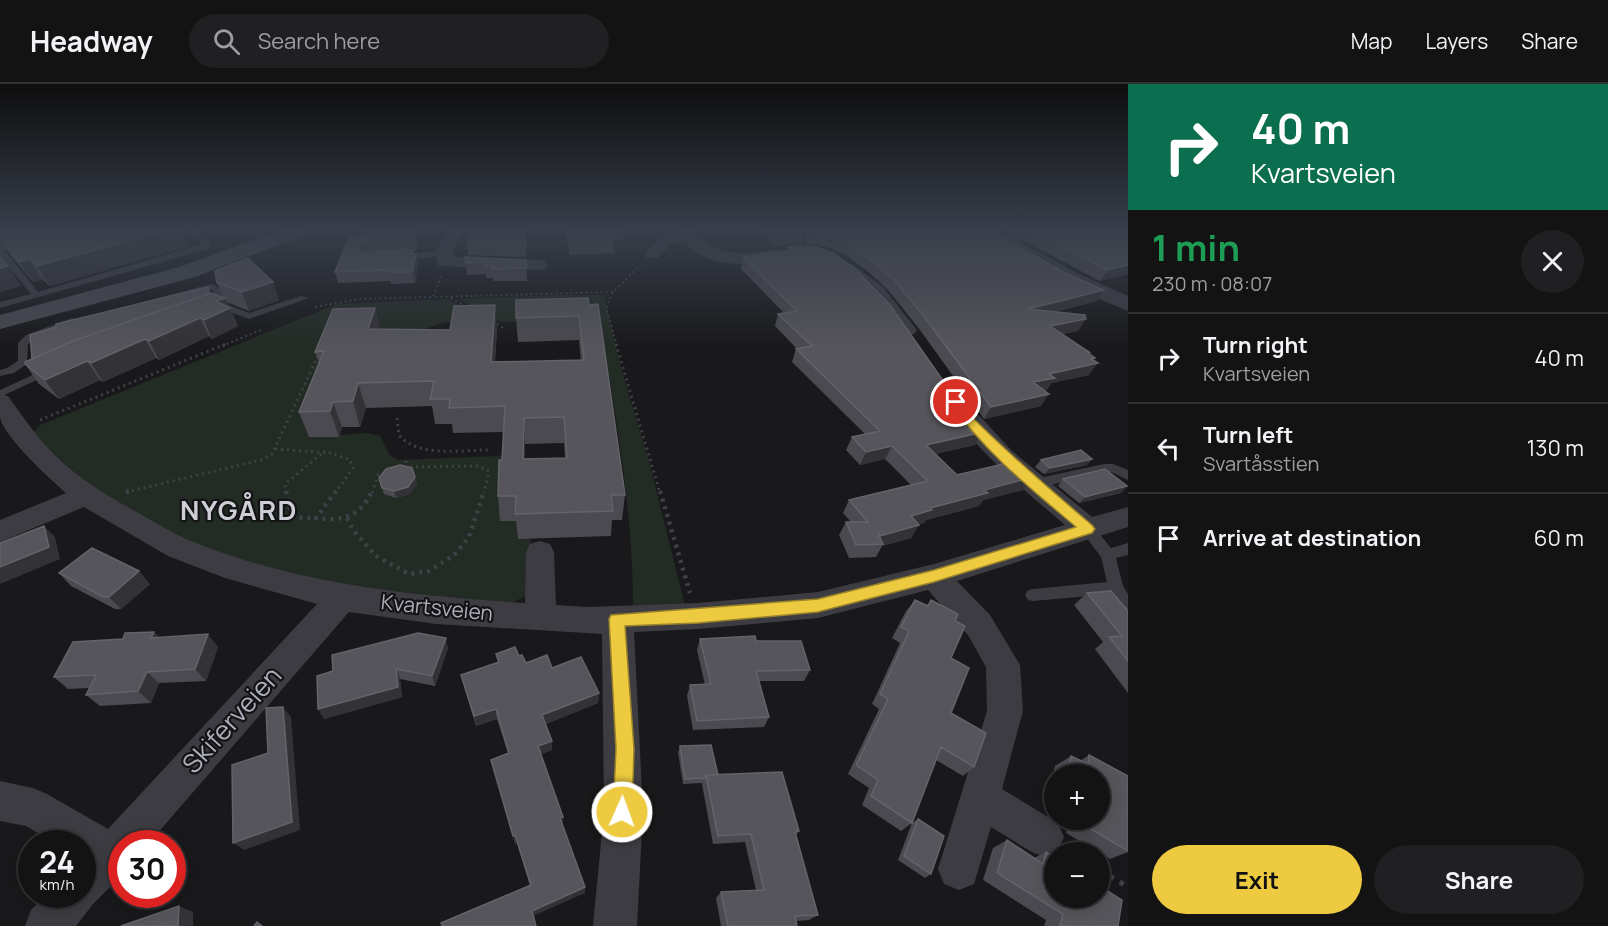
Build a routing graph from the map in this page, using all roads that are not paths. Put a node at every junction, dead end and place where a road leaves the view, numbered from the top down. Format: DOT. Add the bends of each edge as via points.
graph roads {
  1 [pos="17,270"];
  2 [pos="125,270"];
  3 [pos="192,270"];
  4 [pos="849,270"];
  5 [pos="1055,270"];
  6 [pos="37,296"];
  7 [pos="304,298"];
  8 [pos="1128,304"];
  9 [pos="0,305"];
  10 [pos="218,305"];
  11 [pos="116,310"];
  12 [pos="201,313"];
  13 [pos="84,318"];
  14 [pos="0,322"];
  15 [pos="919,347"];
  16 [pos="62,365"];
  17 [pos="0,373"];
  18 [pos="949,393"];
  19 [pos="0,394"];
  20 [pos="0,401"];
  21 [pos="1128,476"];
  22 [pos="1034,484"];
  23 [pos="90,499"];
  24 [pos="1128,517"];
  25 [pos="1088,529"];
  26 [pos="0,531"];
  27 [pos="1128,549"];
  28 [pos="540,552"];
  29 [pos="1108,555"];
  30 [pos="934,576"];
  31 [pos="1116,587"];
  32 [pos="1033,595"];
  33 [pos="342,598"];
  34 [pos="1128,608"];
  35 [pos="540,617"];
  36 [pos="617,619"];
  37 [pos="980,798"];
  38 [pos="0,801"];
  39 [pos="134,830"];
  40 [pos="1044,837"];
  41 [pos="108,842"];
  42 [pos="108,859"];
  43 [pos="959,869"];
  44 [pos="96,872"];
  45 [pos="63,908"];
  46 [pos="47,926"];
  47 [pos="615,926"];
  1 -- 6 [label="lane"];
  2 -- 6 [label="lane"];
  3 -- 14 [label="main road"];
  4 -- 15 [label="street" via="877,291"];
  5 -- 8 [label="street"];
  6 -- 9 [label="lane"];
  7 -- 10 [label="lane" via="249,316"];
  10 -- 11 [label="lane" via="217,290 211,287"];
  10 -- 12 [label="lane"];
  13 -- 17 [label="lane" via="30,337 23,343 23,362"];
  16 -- 19 [label="lane"];
  18 -- 22 [label="street" via="969,420"];
  20 -- 23 [label="street, Kvartsveien" via="47,462"];
  21 -- 22 [label="lane" via="1104,468"];
  22 -- 25 [label="street"];
  23 -- 26 [label="street"];
  23 -- 33 [label="street, Kvartsveien" via="178,548 225,566"];
  24 -- 25 [label="street, Kvartsveien"];
  25 -- 29 [label="lane"];
  25 -- 30 [label="street, Kvartsveien"];
  27 -- 29 [label="lane"];
  28 -- 35 [label="street"];
  29 -- 31 [label="lane"];
  30 -- 36 [label="street, Kvartsveien" via="818,605"];
  30 -- 37 [label="street" via="979,625 1003,665 1005,711"];
  31 -- 32 [label="lane"];
  31 -- 34 [label="lane"];
  33 -- 35 [label="street, Kvartsveien" via="436,611"];
  33 -- 39 [label="street, Skiferveien"];
  35 -- 36 [label="street, Kvartsveien"];
  36 -- 47 [label="street" via="625,749"];
  37 -- 40 [label="street"];
  37 -- 43 [label="street"];
  38 -- 41 [label="street" via="33,808"];
  42 -- 44 [label="street, Skiferveien"];
  45 -- 46 [label="street"];
}
